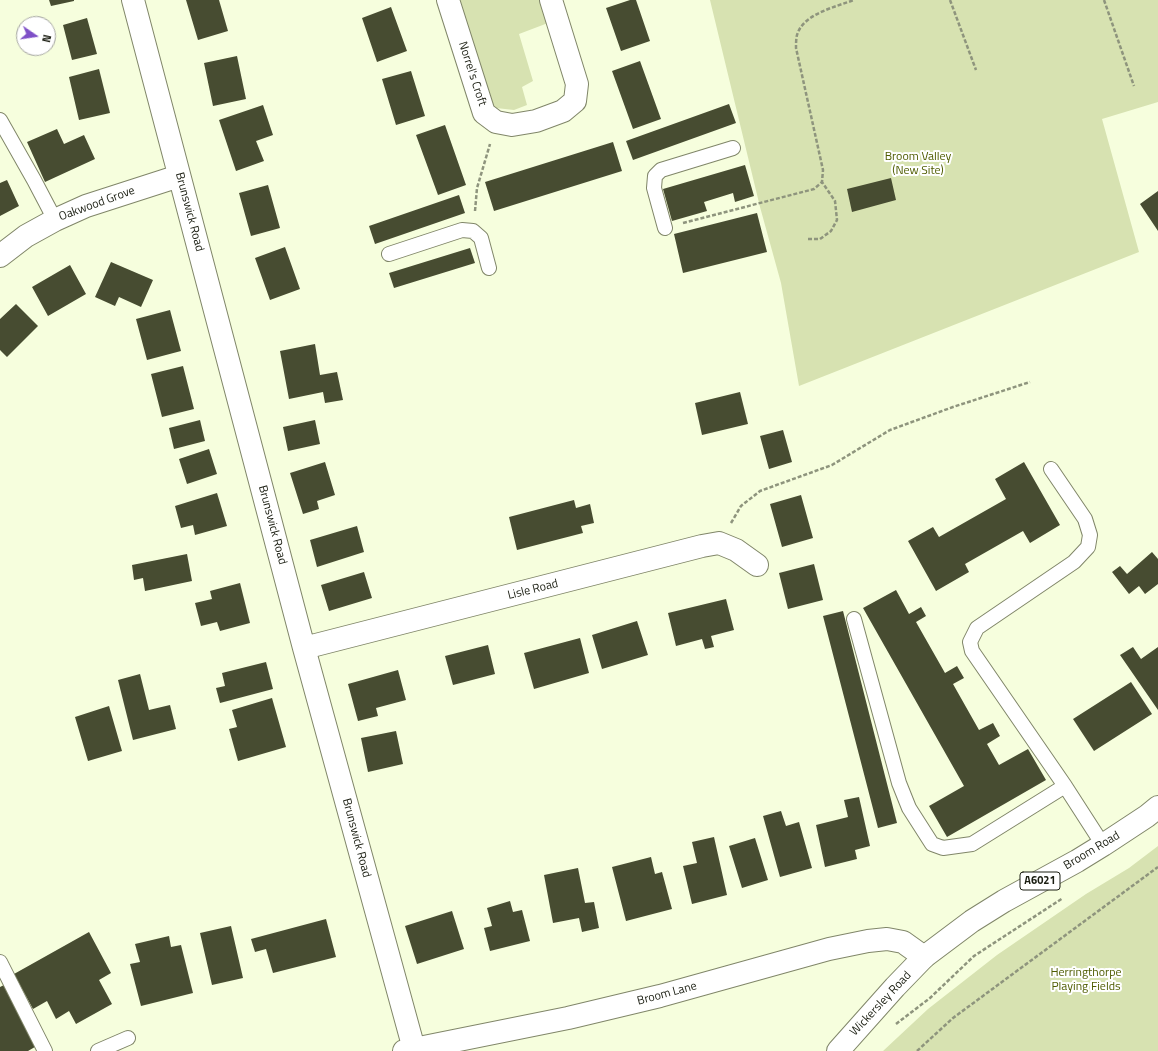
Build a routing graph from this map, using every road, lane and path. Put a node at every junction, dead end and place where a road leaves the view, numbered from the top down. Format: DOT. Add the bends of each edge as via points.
graph roads {
  1 [pos="133,0"];
  2 [pos="448,0"];
  3 [pos="551,0"];
  4 [pos="854,0"];
  5 [pos="950,0"];
  6 [pos="1104,0"];
  7 [pos="976,70"];
  8 [pos="1134,86"];
  9 [pos="0,120"];
  10 [pos="496,122"];
  11 [pos="733,148"];
  12 [pos="179,176"];
  13 [pos="822,182"];
  14 [pos="55,220"];
  15 [pos="665,228"];
  16 [pos="473,232"];
  17 [pos="808,239"];
  18 [pos="389,254"];
  19 [pos="0,256"];
  20 [pos="489,268"];
  21 [pos="1030,382"];
  22 [pos="1051,469"];
  23 [pos="720,543"];
  24 [pos="757,565"];
  25 [pos="854,620"];
  26 [pos="304,648"];
  27 [pos="1065,786"];
  28 [pos="1158,807"];
  29 [pos="1103,845"];
  30 [pos="1158,868"];
  31 [pos="1069,894"];
  32 [pos="924,957"];
  33 [pos="0,962"];
  34 [pos="895,1025"];
  35 [pos="128,1038"];
  36 [pos="409,1050"];
  37 [pos="45,1051"];
  38 [pos="98,1051"];
  39 [pos="838,1051"];
  40 [pos="917,1051"];
  1 -- 12 [label="street, Brunswick Road"];
  2 -- 10 [label="street, Norrel's Croft" via="484,113"];
  3 -- 10 [label="street" via="577,84 575,101 563,111 536,121 512,125"];
  4 -- 13 [label="path" via="814,15 803,23 797,35 796,48 823,170"];
  5 -- 7 [label="path"];
  6 -- 8 [label="path"];
  9 -- 14 [label="lane"];
  10 -- 16 [label="path" via="477,188"];
  11 -- 15 [label="lane" via="661,170 655,176 654,188"];
  12 -- 14 [label="street, Oakwood Grove" via="86,206"];
  12 -- 26 [label="street, Brunswick Road"];
  13 -- 15 [label="path" via="814,189"];
  13 -- 17 [label="path" via="835,202 837,220 831,232 820,239"];
  14 -- 19 [label="street, Oakwood Grove" via="26,236"];
  16 -- 18 [label="lane" via="462,230"];
  16 -- 20 [label="lane" via="481,238"];
  21 -- 23 [label="path" via="890,430 832,465 760,491 741,506"];
  22 -- 27 [label="lane" via="1085,519 1090,535 1088,547 1074,562 977,628 970,642 972,651"];
  23 -- 24 [label="street" via="736,550"];
  23 -- 26 [label="street, Lisle Road"];
  25 -- 27 [label="lane" via="899,783 909,808 932,844 943,848 972,844"];
  26 -- 36 [label="street, Brunswick Road"];
  27 -- 29 [label="lane"];
  28 -- 29 [label="street, Broom Road / A6021"];
  29 -- 32 [label="street, Broom Road / A6021" via="972,921"];
  30 -- 40 [label="path" via="953,1018"];
  31 -- 34 [label="path" via="974,956 930,998"];
  32 -- 36 [label="street, Broom Lane" via="903,942 888,938 868,941 568,1018"];
  32 -- 39 [label="street, Wickersley Road / A6021"];
  33 -- 37 [label="lane"];
  35 -- 38 [label="lane"];
}
